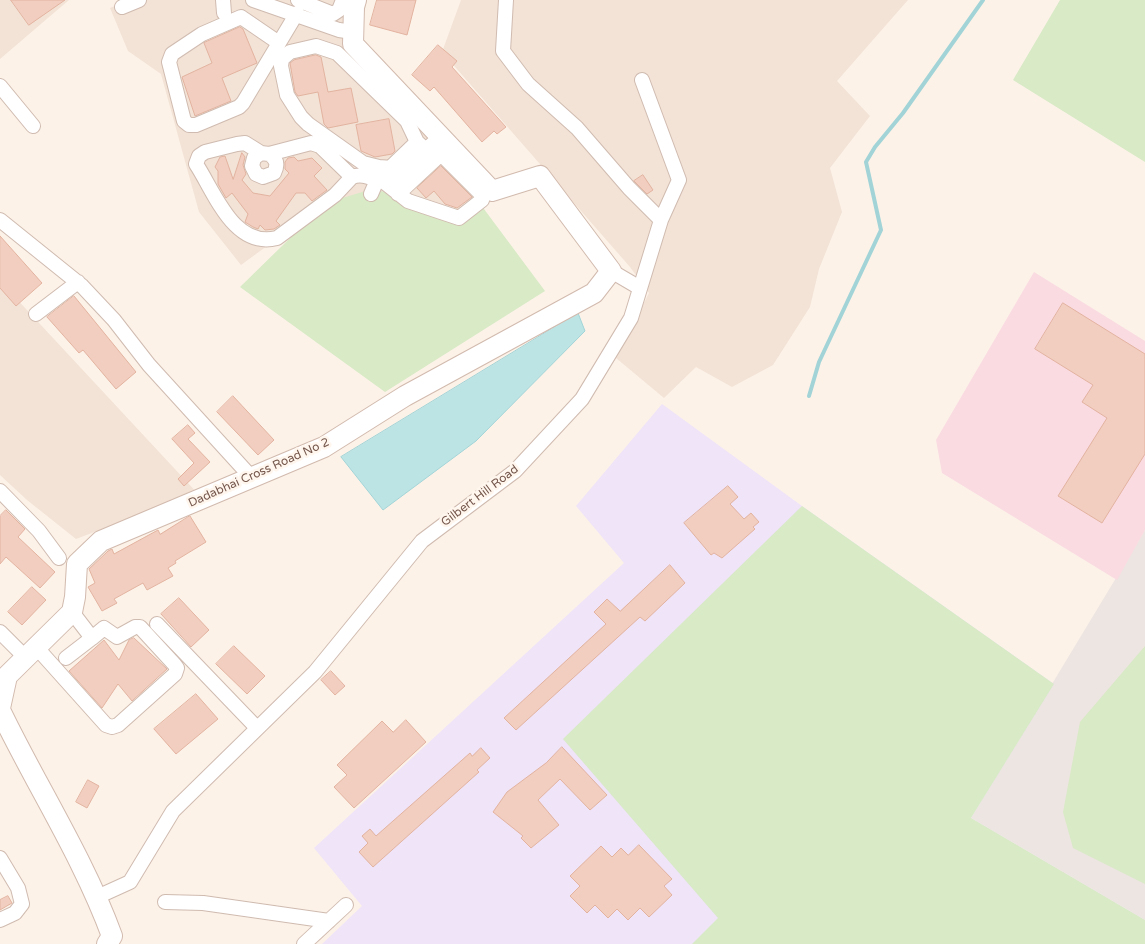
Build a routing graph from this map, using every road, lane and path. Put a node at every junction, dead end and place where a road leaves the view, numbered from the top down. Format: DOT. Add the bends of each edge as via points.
graph roads {
  1 [pos="139,0"];
  2 [pos="253,0"];
  3 [pos="343,0"];
  4 [pos="356,0"];
  5 [pos="506,0"];
  6 [pos="122,7"];
  7 [pos="297,7"];
  8 [pos="353,32"];
  9 [pos="279,43"];
  10 [pos="642,80"];
  11 [pos="0,86"];
  12 [pos="33,126"];
  13 [pos="429,150"];
  14 [pos="391,167"];
  15 [pos="406,168"];
  16 [pos="352,177"];
  17 [pos="380,181"];
  18 [pos="371,194"];
  19 [pos="398,194"];
  20 [pos="0,220"];
  21 [pos="661,220"];
  22 [pos="611,272"];
  23 [pos="78,282"];
  24 [pos="640,288"];
  25 [pos="36,314"];
  26 [pos="252,478"];
  27 [pos="0,492"];
  28 [pos="59,558"];
  29 [pos="70,614"];
  30 [pos="156,624"];
  31 [pos="0,632"];
  32 [pos="86,636"];
  33 [pos="31,653"];
  34 [pos="66,658"];
  35 [pos="0,709"];
  36 [pos="256,727"];
  37 [pos="0,858"];
  38 [pos="97,897"];
  39 [pos="166,902"];
  40 [pos="346,905"];
  41 [pos="0,920"];
  42 [pos="329,921"];
  43 [pos="107,944"];
  44 [pos="304,944"];
  1 -- 6 [label="street"];
  2 -- 7 [label="street"];
  3 -- 7 [label="street" via="339,10 333,14"];
  4 -- 8 [label="street"];
  5 -- 21 [label="street" via="503,51 528,84 578,128"];
  7 -- 8 [label="street" via="340,30"];
  7 -- 9 [label="street"];
  8 -- 13 [label="street" via="353,44"];
  9 -- 9 [label="street" via="239,107 196,125 184,121 170,62 172,54 202,34 241,17"];
  10 -- 21 [label="street, Gilbert Hill Road" via="678,180"];
  11 -- 12 [label="street"];
  13 -- 14 [label="street"];
  13 -- 14 [label="street" via="407,121 337,53 316,46 286,55 281,66 287,95 301,117 363,163"];
  13 -- 15 [label="street"];
  13 -- 19 [label="street"];
  13 -- 19 [label="street" via="483,196 482,200 458,219 408,201"];
  13 -- 22 [label="street" via="492,190 540,176"];
  14 -- 15 [label="street"];
  15 -- 17 [label="street" via="393,180"];
  16 -- 16 [label="street" via="335,195 277,238 269,240 250,237 236,228 196,164 205,152 237,144 245,143 265,153 311,143 320,146"];
  16 -- 17 [label="street" via="359,174"];
  17 -- 18 [label="street"];
  17 -- 19 [label="street"];
  20 -- 23 [label="street"];
  21 -- 24 [label="street, Gilbert Hill Road"];
  22 -- 24 [label="street"];
  22 -- 26 [label="street, Dadabhai Cross Road No 2" via="594,293 405,396 324,447"];
  23 -- 25 [label="street"];
  23 -- 26 [label="street"];
  24 -- 36 [label="street, Gilbert Hill Road" via="631,318 582,399 515,471 422,541 315,672"];
  26 -- 29 [label="street, Dadabhai Cross Road No 2" via="101,541 77,564 75,598"];
  27 -- 28 [label="street" via="39,531"];
  29 -- 32 [label="street"];
  29 -- 33 [label="street"];
  30 -- 36 [label="street"];
  31 -- 33 [label="street"];
  32 -- 33 [label="street" via="104,628 117,637 140,627 177,668 175,674 112,727 106,725"];
  32 -- 34 [label="street"];
  33 -- 35 [label="street" via="7,676"];
  35 -- 38 [label="street"];
  36 -- 38 [label="street, Gilbert Hill Road" via="173,811 130,882"];
  37 -- 41 [label="street" via="18,888 22,904 15,913"];
  38 -- 43 [label="street" via="112,936"];
  39 -- 42 [label="street" via="203,903"];
  40 -- 42 [label="street"];
  42 -- 44 [label="street"];
}
